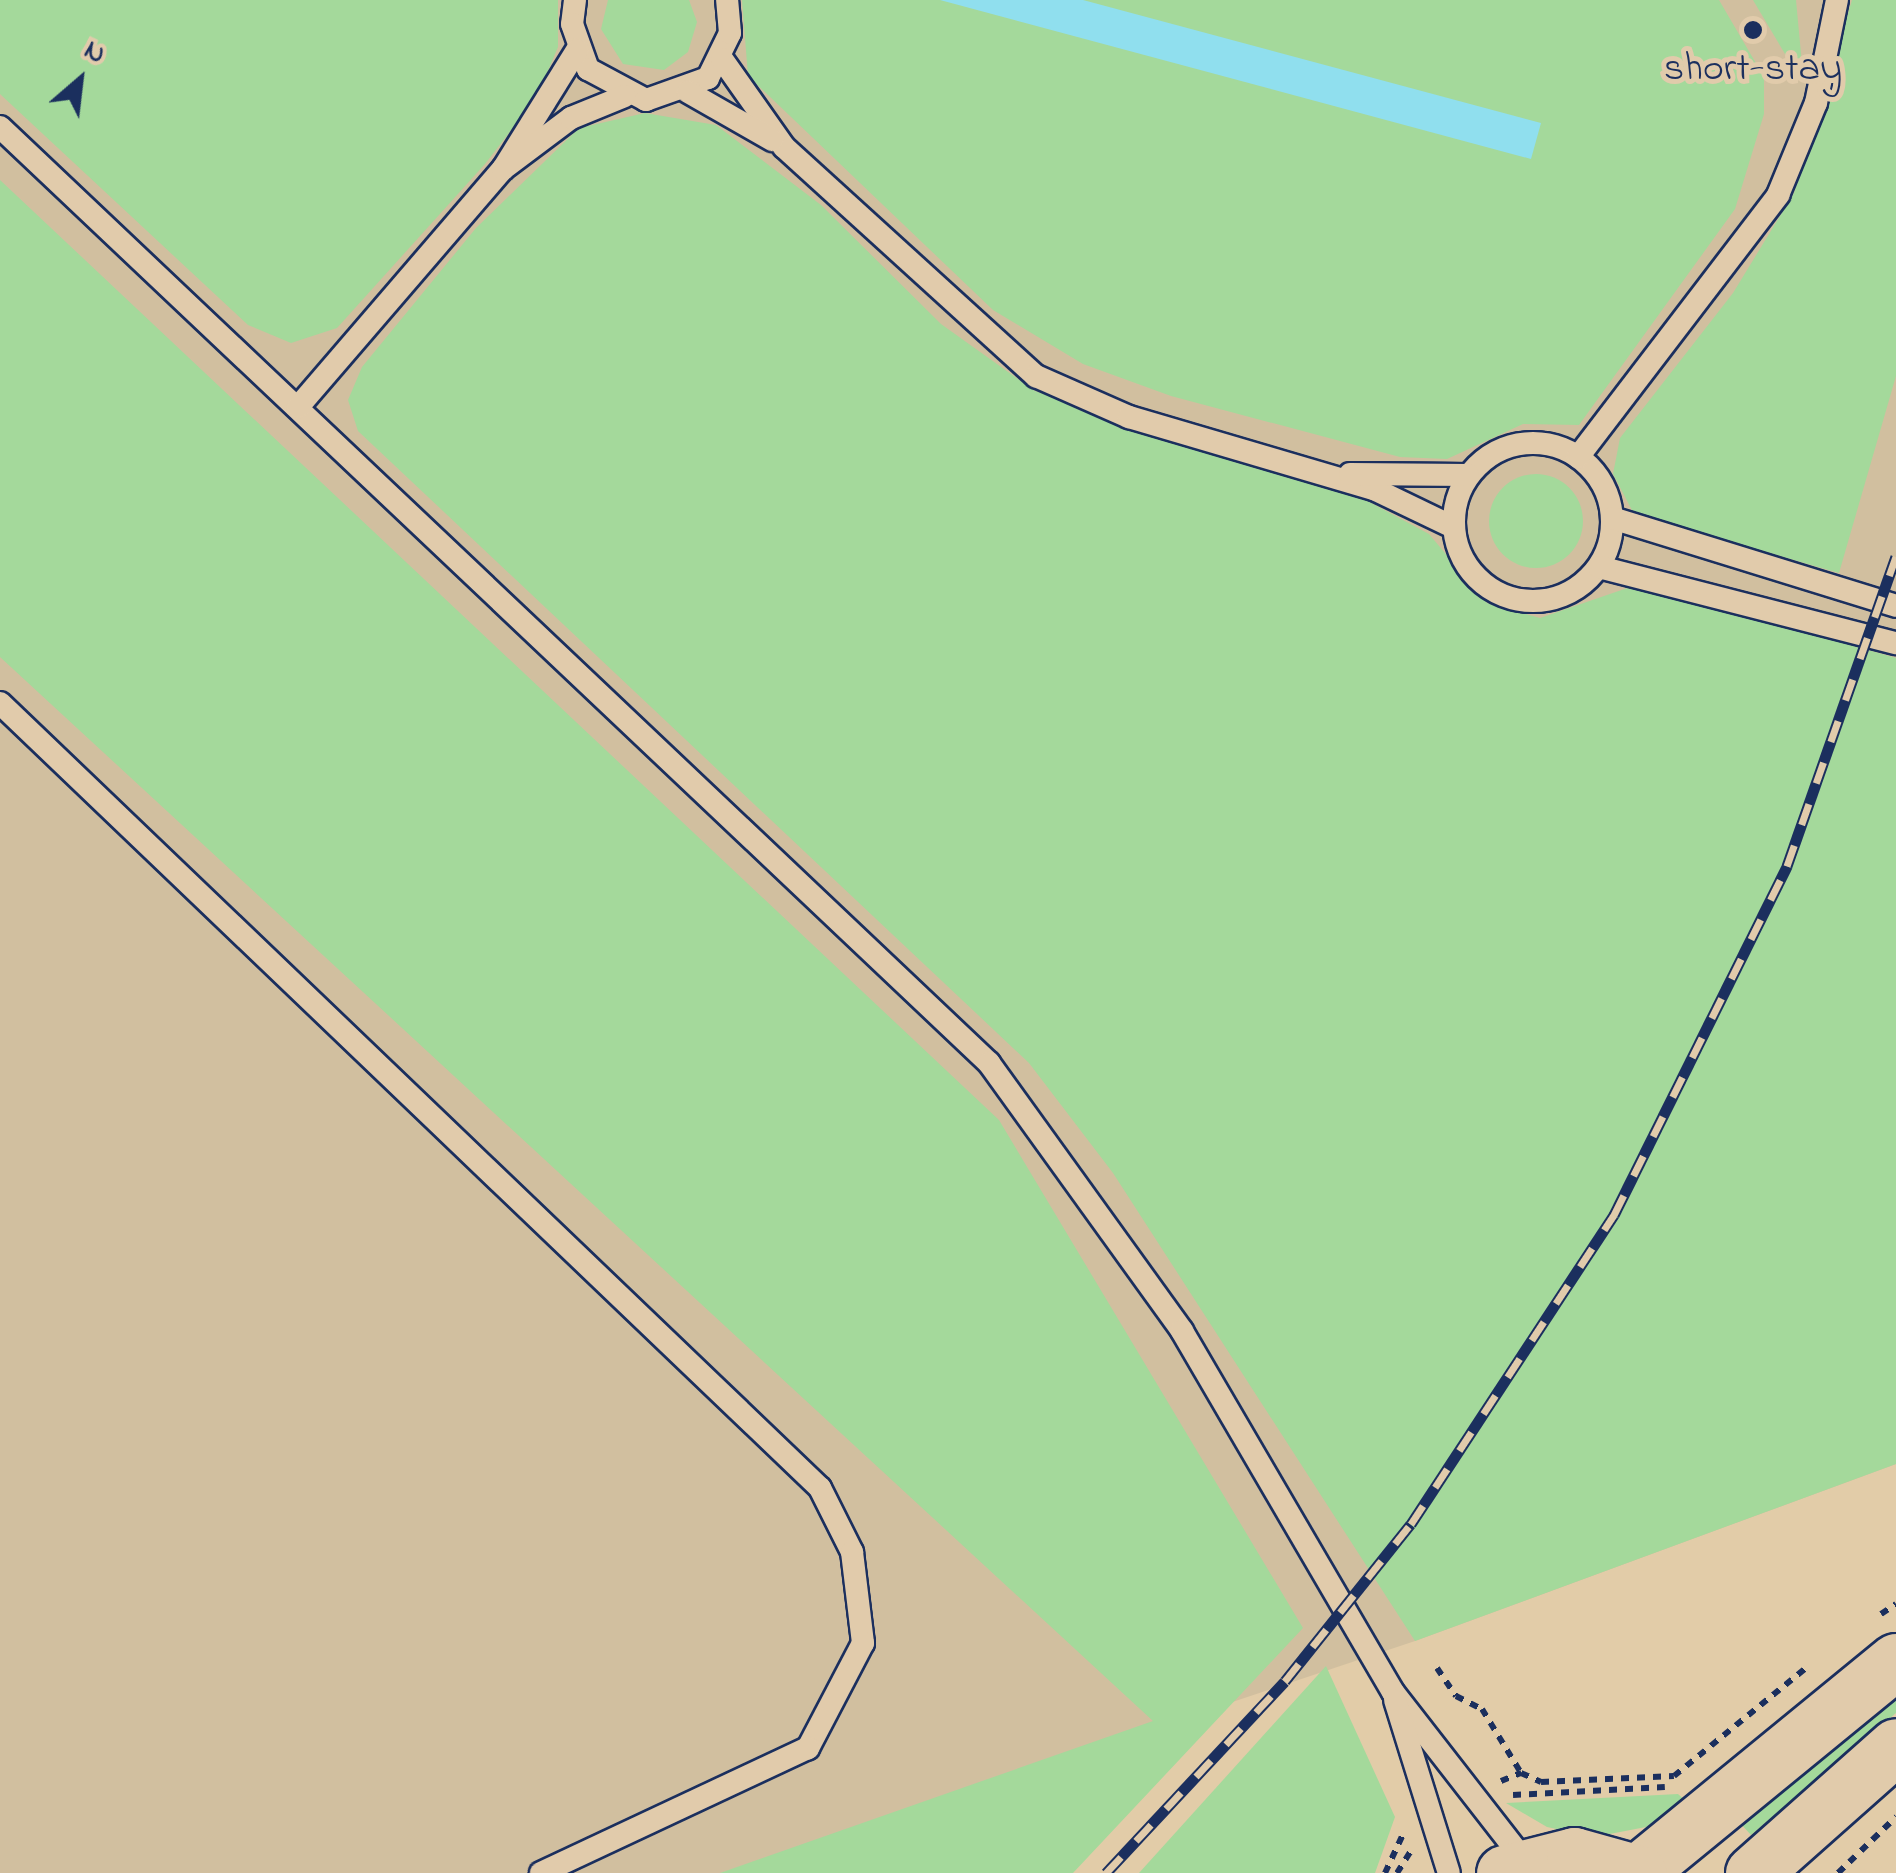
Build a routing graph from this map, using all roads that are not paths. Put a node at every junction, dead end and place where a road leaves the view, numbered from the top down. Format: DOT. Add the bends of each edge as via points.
graph roads {
  1 [pos="575,0"];
  2 [pos="728,0"];
  3 [pos="1837,0"];
  4 [pos="577,50"];
  5 [pos="722,59"];
  6 [pos="688,92"];
  7 [pos="625,96"];
  8 [pos="0,127"];
  9 [pos="784,147"];
  10 [pos="503,169"];
  11 [pos="298,407"];
  12 [pos="1578,457"];
  13 [pos="1326,474"];
  14 [pos="1468,475"];
  15 [pos="1612,518"];
  16 [pos="1453,527"];
  17 [pos="1599,567"];
  18 [pos="1896,606"];
  19 [pos="1896,643"];
  20 [pos="0,702"];
  21 [pos="1896,1661"];
  22 [pos="1393,1692"];
  23 [pos="1896,1746"];
  24 [pos="1515,1868"];
  25 [pos="541,1873"];
  26 [pos="1448,1873"];
  27 [pos="1639,1873"];
  28 [pos="1754,1873"];
  1 -- 4 [label="lane"];
  2 -- 5 [label="lane"];
  3 -- 12 [label="lane" via="1816,103 1778,196"];
  4 -- 7 [label="lane"];
  4 -- 10 [label="lane"];
  5 -- 6 [label="lane"];
  5 -- 9 [label="lane"];
  6 -- 7 [label="lane"];
  6 -- 9 [label="lane"];
  7 -- 10 [label="lane" via="571,118"];
  8 -- 11 [label="lane"];
  9 -- 13 [label="lane" via="932,291 1036,376 1128,417"];
  10 -- 11 [label="lane"];
  11 -- 22 [label="lane" via="919,990 1025,1105 1182,1330"];
  12 -- 14 [label="lane" via="1556,446 1508,446"];
  12 -- 15 [label="lane" via="1601,481"];
  13 -- 14 [label="lane"];
  13 -- 16 [label="lane"];
  14 -- 16 [label="lane"];
  15 -- 17 [label="lane"];
  15 -- 18 [label="lane"];
  16 -- 17 [label="lane" via="1468,568 1506,597 1557,598"];
  17 -- 19 [label="lane"];
  20 -- 25 [label="lane" via="820,1488 852,1552 862,1642 808,1748"];
  21 -- 27 [label="main road"];
  22 -- 24 [label="lane" via="1488,1810"];
  22 -- 26 [label="lane"];
  23 -- 28 [label="main road"];
  24 -- 27 [label="main road" via="1574,1856"];
}
